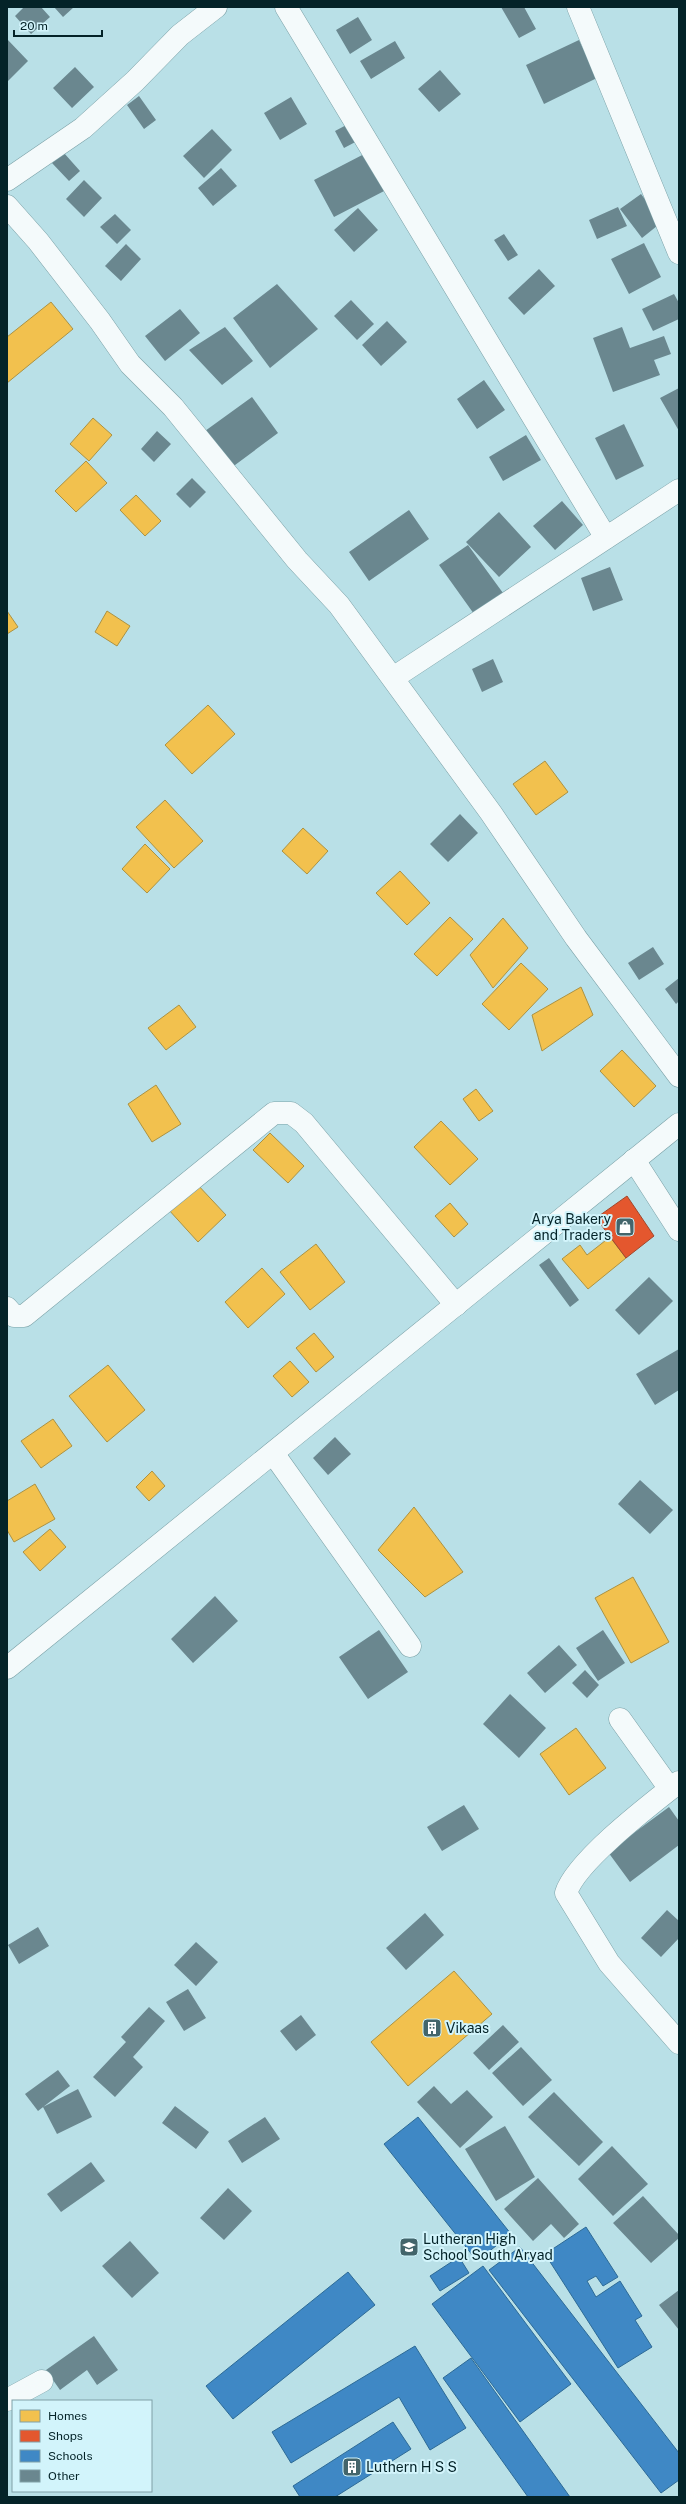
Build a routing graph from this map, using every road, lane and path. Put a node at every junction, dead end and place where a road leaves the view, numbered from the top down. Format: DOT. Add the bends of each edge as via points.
graph roads {
  1 [pos="216,7"];
  2 [pos="286,7"];
  3 [pos="578,7"];
  4 [pos="7,180"];
  5 [pos="8,210"];
  6 [pos="679,253"];
  7 [pos="679,490"];
  8 [pos="606,538"];
  9 [pos="393,678"];
  10 [pos="679,1076"];
  11 [pos="679,1124"];
  12 [pos="634,1160"];
  13 [pos="679,1230"];
  14 [pos="456,1305"];
  15 [pos="7,1308"];
  16 [pos="273,1453"];
  17 [pos="410,1646"];
  18 [pos="7,1668"];
  19 [pos="620,1719"];
  20 [pos="674,1785"];
  21 [pos="679,2043"];
  22 [pos="42,2382"];
  23 [pos="7,2400"];
  1 -- 4 [label="street" via="180,35 135,81 83,128"];
  2 -- 8 [label="street"];
  3 -- 6 [label="street"];
  5 -- 9 [label="street" via="38,242 130,364 173,407 297,560 338,605"];
  7 -- 8 [label="street"];
  8 -- 9 [label="street"];
  9 -- 10 [label="street" via="500,825 576,938"];
  11 -- 12 [label="street"];
  12 -- 13 [label="street"];
  12 -- 14 [label="street"];
  14 -- 15 [label="street" via="304,1123 291,1113 274,1113 24,1316 14,1316"];
  14 -- 16 [label="street"];
  16 -- 17 [label="street"];
  16 -- 18 [label="street"];
  19 -- 20 [label="street"];
  20 -- 21 [label="street" via="641,1811 583,1866 569,1883 566,1893 609,1963"];
  22 -- 23 [label="street"];
}
